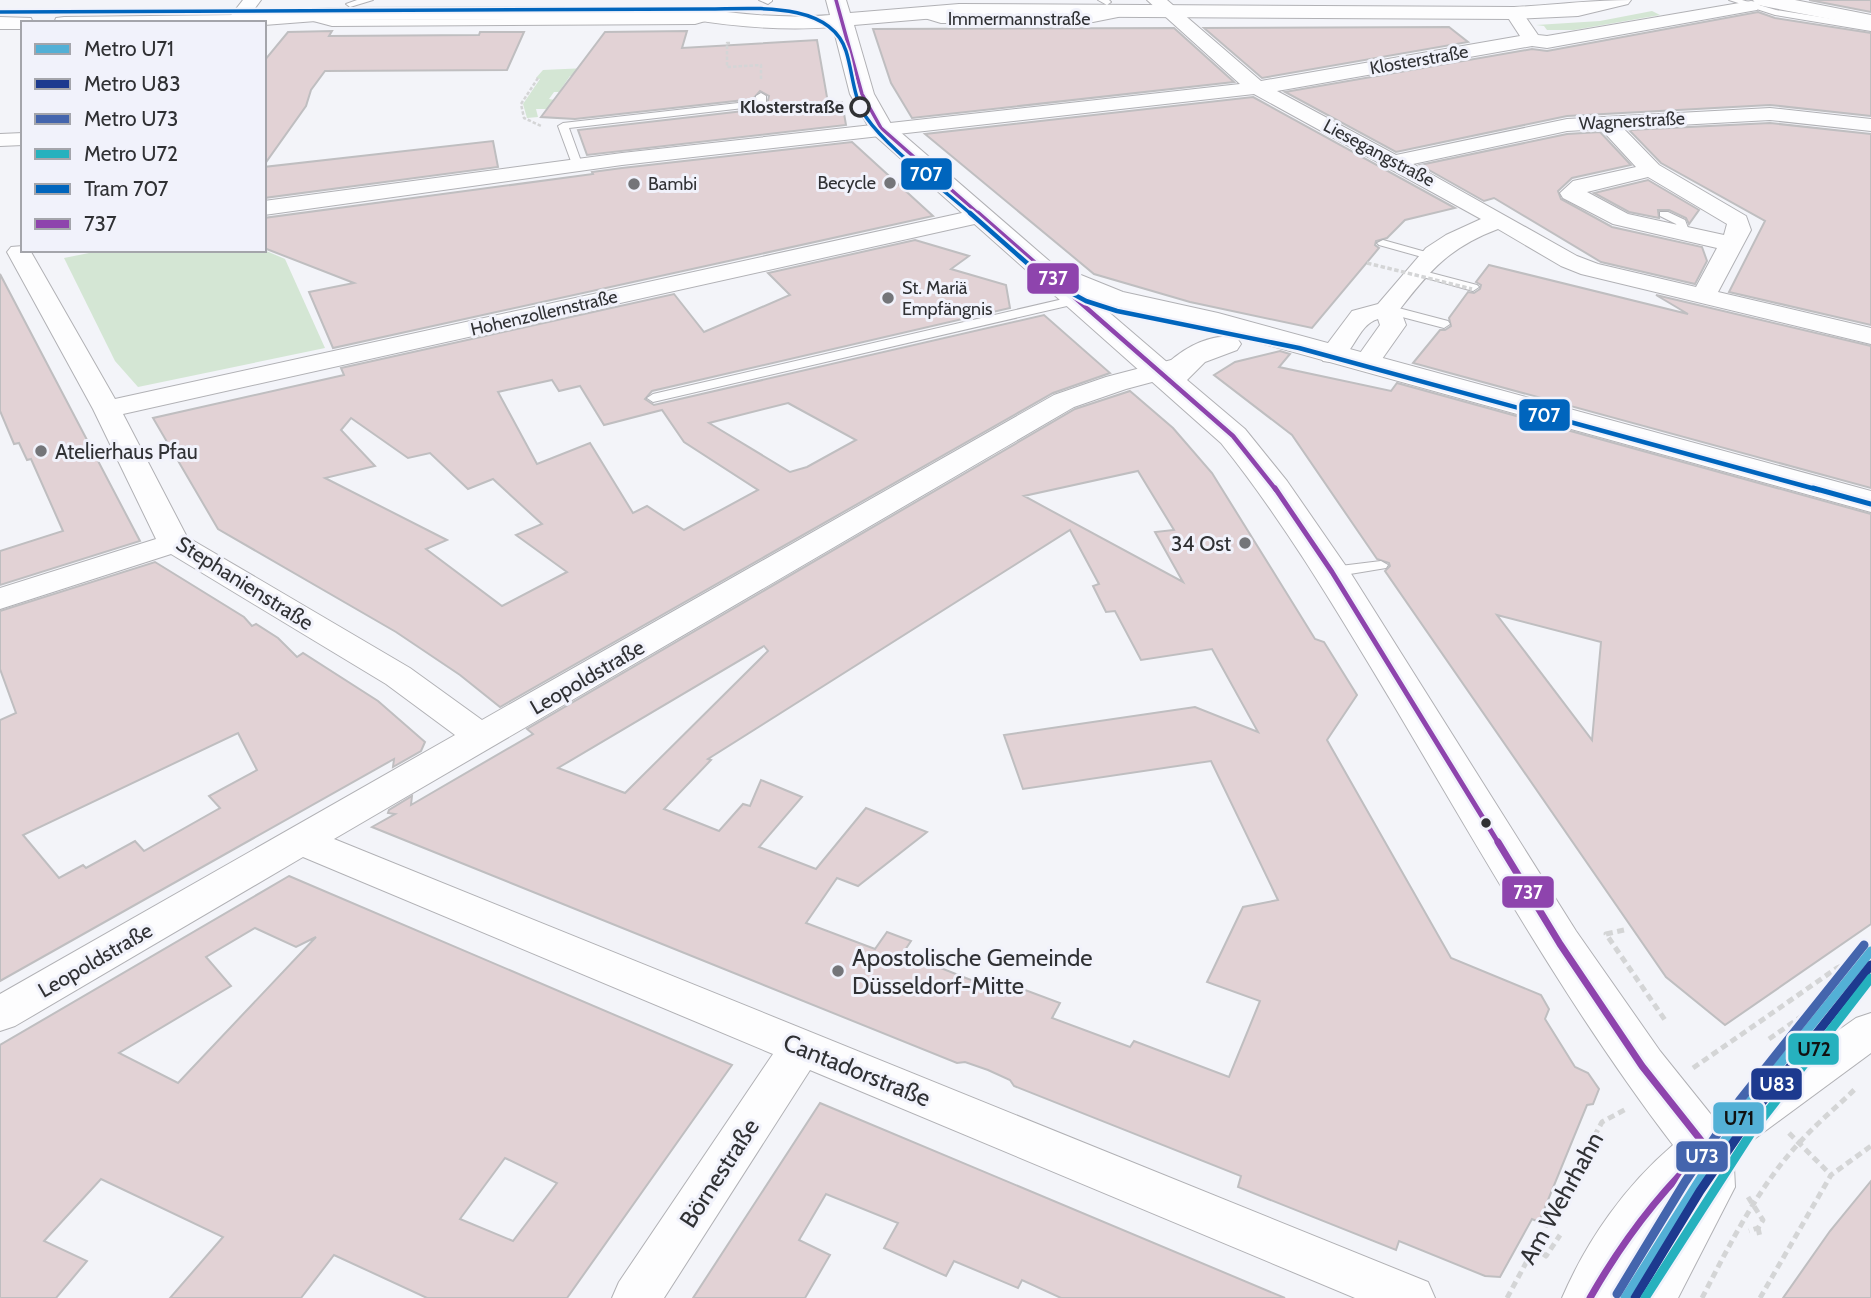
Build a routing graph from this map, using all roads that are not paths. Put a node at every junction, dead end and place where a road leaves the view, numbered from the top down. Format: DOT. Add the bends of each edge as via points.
graph roads {
  1 [pos="252,0"];
  2 [pos="279,0"];
  3 [pos="836,0"];
  4 [pos="1495,0"];
  5 [pos="1618,0"];
  6 [pos="1733,0"];
  7 [pos="773,1"];
  8 [pos="1308,1"];
  9 [pos="359,2"];
  10 [pos="1757,3"];
  11 [pos="1111,4"];
  12 [pos="1161,4"];
  13 [pos="906,7"];
  14 [pos="1514,13"];
  15 [pos="236,21"];
  16 [pos="247,21"];
  17 [pos="1871,21"];
  18 [pos="0,23"];
  19 [pos="21,23"];
  20 [pos="844,28"];
  21 [pos="1871,28"];
  22 [pos="1531,40"];
  23 [pos="1257,88"];
  24 [pos="761,96"];
  25 [pos="1606,123"];
  26 [pos="1871,125"];
  27 [pos="881,128"];
  28 [pos="21,139"];
  29 [pos="0,140"];
  30 [pos="1397,162"];
  31 [pos="577,164"];
  32 [pos="1651,170"];
  33 [pos="266,208"];
  34 [pos="1664,214"];
  35 [pos="980,216"];
  36 [pos="1500,220"];
  37 [pos="1684,233"];
  38 [pos="1383,243"];
  39 [pos="1731,244"];
  40 [pos="16,253"];
  41 [pos="1039,267"];
  42 [pos="1419,268"];
  43 [pos="1472,288"];
  44 [pos="1703,296"];
  45 [pos="1076,300"];
  46 [pos="1387,309"];
  47 [pos="1102,324"];
  48 [pos="1444,324"];
  49 [pos="1871,336"];
  50 [pos="1226,344"];
  51 [pos="1326,354"];
  52 [pos="1366,363"];
  53 [pos="1170,372"];
  54 [pos="653,398"];
  55 [pos="107,409"];
  56 [pos="1871,502"];
  57 [pos="174,543"];
  58 [pos="1381,565"];
  59 [pos="1332,572"];
  60 [pos="0,599"];
  61 [pos="483,738"];
  62 [pos="303,842"];
  63 [pos="0,1014"];
  64 [pos="1860,1015"];
  65 [pos="801,1047"];
  66 [pos="1707,1148"];
  67 [pos="636,1298"];
  68 [pos="1410,1298"];
  69 [pos="1590,1298"];
  70 [pos="1648,1298"];
  1 -- 15 [label="street"];
  2 -- 9 [label="street"];
  3 -- 20 [label="street"];
  4 -- 8 [label="street, Immermannstraße"];
  5 -- 14 [label="street, Immermannstraße" via="1578,10"];
  6 -- 10 [label="lane"];
  7 -- 9 [label="street"];
  8 -- 12 [label="street, Immermannstraße"];
  10 -- 17 [label="street"];
  10 -- 21 [label="lane"];
  10 -- 22 [label="street, Klosterstraße" via="1546,42"];
  11 -- 12 [label="street, Immermannstraße"];
  11 -- 13 [label="street, Immermannstraße" via="959,10"];
  12 -- 14 [label="street, Immermannstraße"];
  12 -- 23 [label="street, Liesegangstraße"];
  13 -- 20 [label="street, Immermannstraße"];
  14 -- 22 [label="street"];
  16 -- 20 [label="street, Immermannstraße" via="305,16 689,13"];
  18 -- 19 [label="street"];
  20 -- 27 [label="street" via="866,106"];
  22 -- 23 [label="street, Klosterstraße"];
  23 -- 27 [label="street, Klosterstraße"];
  23 -- 30 [label="street, Liesegangstraße"];
  24 -- 31 [label="lane" via="761,103 563,126"];
  25 -- 26 [label="street, Wagnerstraße" via="1770,114"];
  25 -- 30 [label="street, Wagnerstraße" via="1567,125"];
  25 -- 32 [label="street"];
  27 -- 31 [label="street, Klosterstraße"];
  27 -- 35 [label="street"];
  28 -- 29 [label="street"];
  30 -- 36 [label="street, Liesegangstraße"];
  31 -- 33 [label="street, Klosterstraße"];
  32 -- 37 [label="street" via="1610,185 1581,186 1571,192 1609,215"];
  32 -- 39 [label="street" via="1738,221 1739,230"];
  34 -- 37 [label="lane" via="1681,222"];
  35 -- 41 [label="street"];
  35 -- 55 [label="street, Hohenzollernstraße"];
  36 -- 42 [label="street" via="1464,233"];
  36 -- 44 [label="street, Liesegangstraße" via="1590,269"];
  37 -- 39 [label="street"];
  38 -- 42 [label="lane"];
  39 -- 44 [label="street"];
  40 -- 55 [label="street, Stephanienstraße"];
  41 -- 45 [label="street"];
  41 -- 51 [label="street" via="1115,299 1208,319"];
  42 -- 43 [label="lane"];
  42 -- 46 [label="street"];
  44 -- 49 [label="street, Liesegangstraße"];
  45 -- 47 [label="street"];
  45 -- 54 [label="lane"];
  46 -- 48 [label="lane"];
  46 -- 51 [label="street" via="1361,316"];
  46 -- 52 [label="street" via="1393,325"];
  47 -- 50 [label="street" via="1139,336"];
  47 -- 53 [label="street"];
  50 -- 51 [label="street"];
  50 -- 53 [label="street" via="1198,354"];
  51 -- 52 [label="street"];
  52 -- 56 [label="street"];
  53 -- 59 [label="street" via="1233,436"];
  53 -- 61 [label="street, Leopoldstraße" via="1064,401"];
  55 -- 57 [label="street, Stephanienstraße"];
  57 -- 60 [label="street"];
  57 -- 61 [label="street, Stephanienstraße" via="398,676"];
  58 -- 59 [label="lane"];
  59 -- 66 [label="street" via="1560,944 1642,1066"];
  61 -- 62 [label="street, Leopoldstraße"];
  62 -- 63 [label="street, Leopoldstraße"];
  62 -- 65 [label="street, Cantadorstraße"];
  64 -- 66 [label="street"];
  65 -- 67 [label="street, Börnestraße"];
  65 -- 68 [label="street, Cantadorstraße"];
  66 -- 69 [label="street" via="1644,1206"];
  66 -- 70 [label="street" via="1708,1187"];
}
